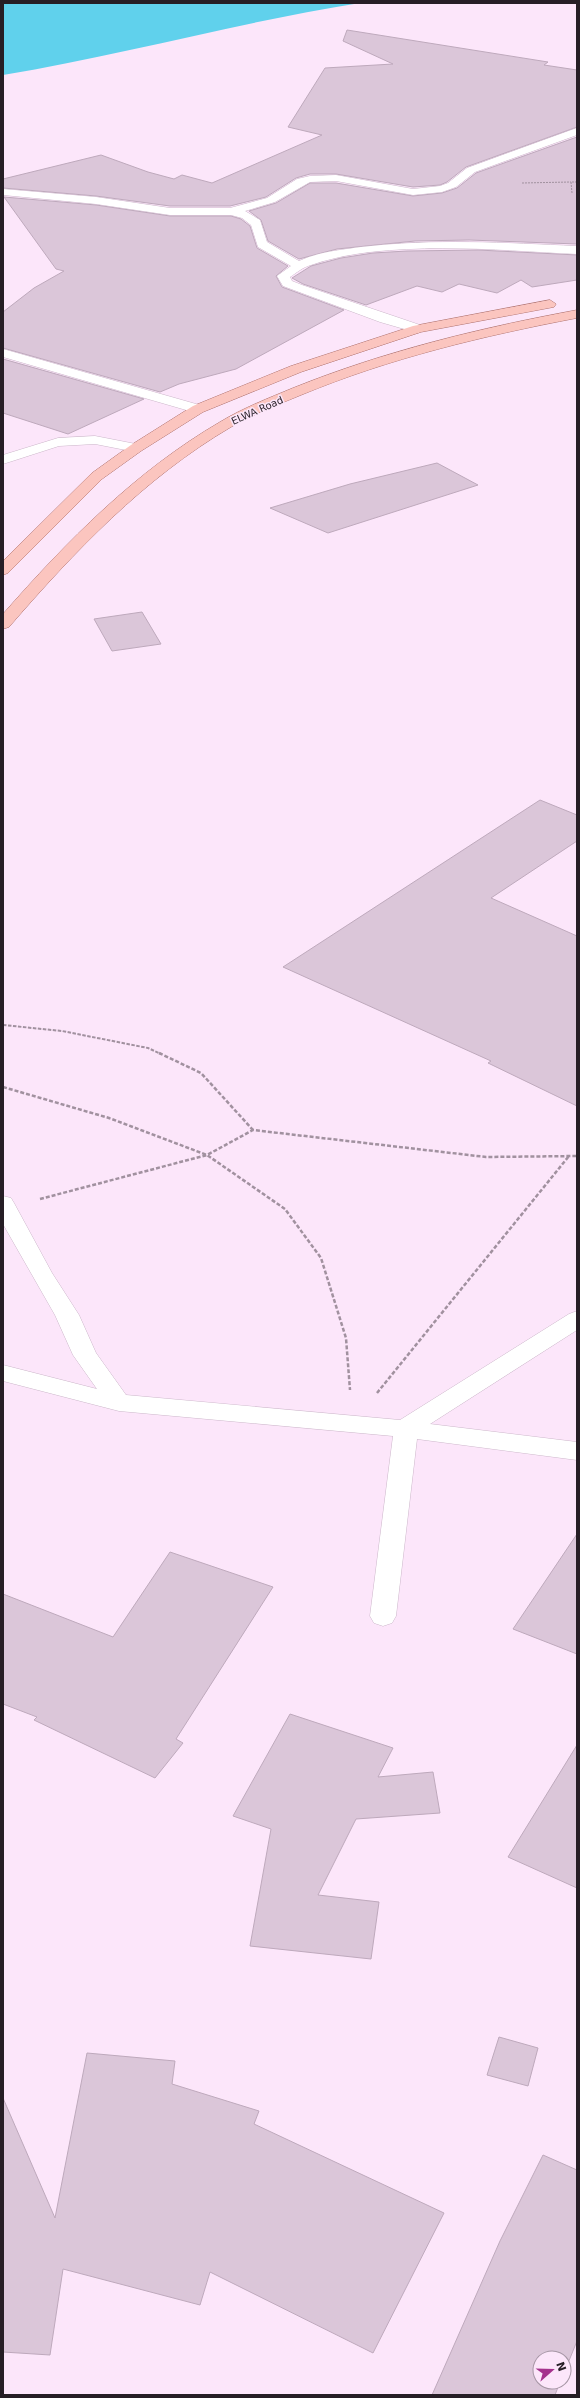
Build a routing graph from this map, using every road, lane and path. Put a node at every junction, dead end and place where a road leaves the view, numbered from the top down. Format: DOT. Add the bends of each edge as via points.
graph roads {
  1 [pos="577,131"];
  2 [pos="577,182"];
  3 [pos="3,192"];
  4 [pos="572,193"];
  5 [pos="229,212"];
  6 [pos="577,250"];
  7 [pos="298,265"];
  8 [pos="562,302"];
  9 [pos="577,314"];
  10 [pos="418,329"];
  11 [pos="3,352"];
  12 [pos="198,409"];
  13 [pos="136,448"];
  14 [pos="3,460"];
  15 [pos="3,570"];
  16 [pos="3,624"];
  17 [pos="3,1025"];
  18 [pos="3,1087"];
  19 [pos="253,1130"];
  20 [pos="207,1155"];
  21 [pos="569,1156"];
  22 [pos="577,1156"];
  23 [pos="5,1206"];
  24 [pos="577,1319"];
  25 [pos="3,1373"];
  26 [pos="119,1403"];
  27 [pos="353,1422"];
  28 [pos="406,1428"];
  29 [pos="577,1451"];
  30 [pos="383,1616"];
  1 -- 5 [label="street" via="471,170 452,185 442,189 413,192 336,178 310,179 301,181 271,200"];
  2 -- 4 [label="path" via="571,182"];
  3 -- 5 [label="street" via="109,202 174,212"];
  5 -- 7 [label="street" via="253,219 258,226 259,240 262,244"];
  6 -- 7 [label="street" via="407,246 341,254"];
  7 -- 10 [label="street" via="283,276 287,282 384,319"];
  8 -- 10 [label="main road, ELWA Road"];
  9 -- 16 [label="main road, ELWA Road" via="467,336 397,355 328,379 232,420 141,484 74,545"];
  10 -- 12 [label="main road, ELWA Road" via="296,369"];
  11 -- 12 [label="street"];
  12 -- 13 [label="main road, ELWA Road"];
  13 -- 14 [label="street" via="96,440 58,442"];
  13 -- 15 [label="main road, ELWA Road" via="97,476"];
  17 -- 19 [label="path" via="62,1031 148,1048 201,1074"];
  18 -- 20 [label="path" via="109,1118"];
  19 -- 20 [label="path"];
  19 -- 21 [label="path" via="486,1157"];
  20 -- 23 [label="path"];
  20 -- 27 [label="path" via="285,1209 321,1258 346,1338"];
  21 -- 22 [label="path"];
  21 -- 27 [label="path"];
  23 -- 26 [label="street" via="41,1274 67,1315 85,1355"];
  24 -- 28 [label="street"];
  25 -- 26 [label="street"];
  26 -- 27 [label="street"];
  27 -- 28 [label="street"];
  28 -- 29 [label="street"];
  28 -- 30 [label="street"];
}
